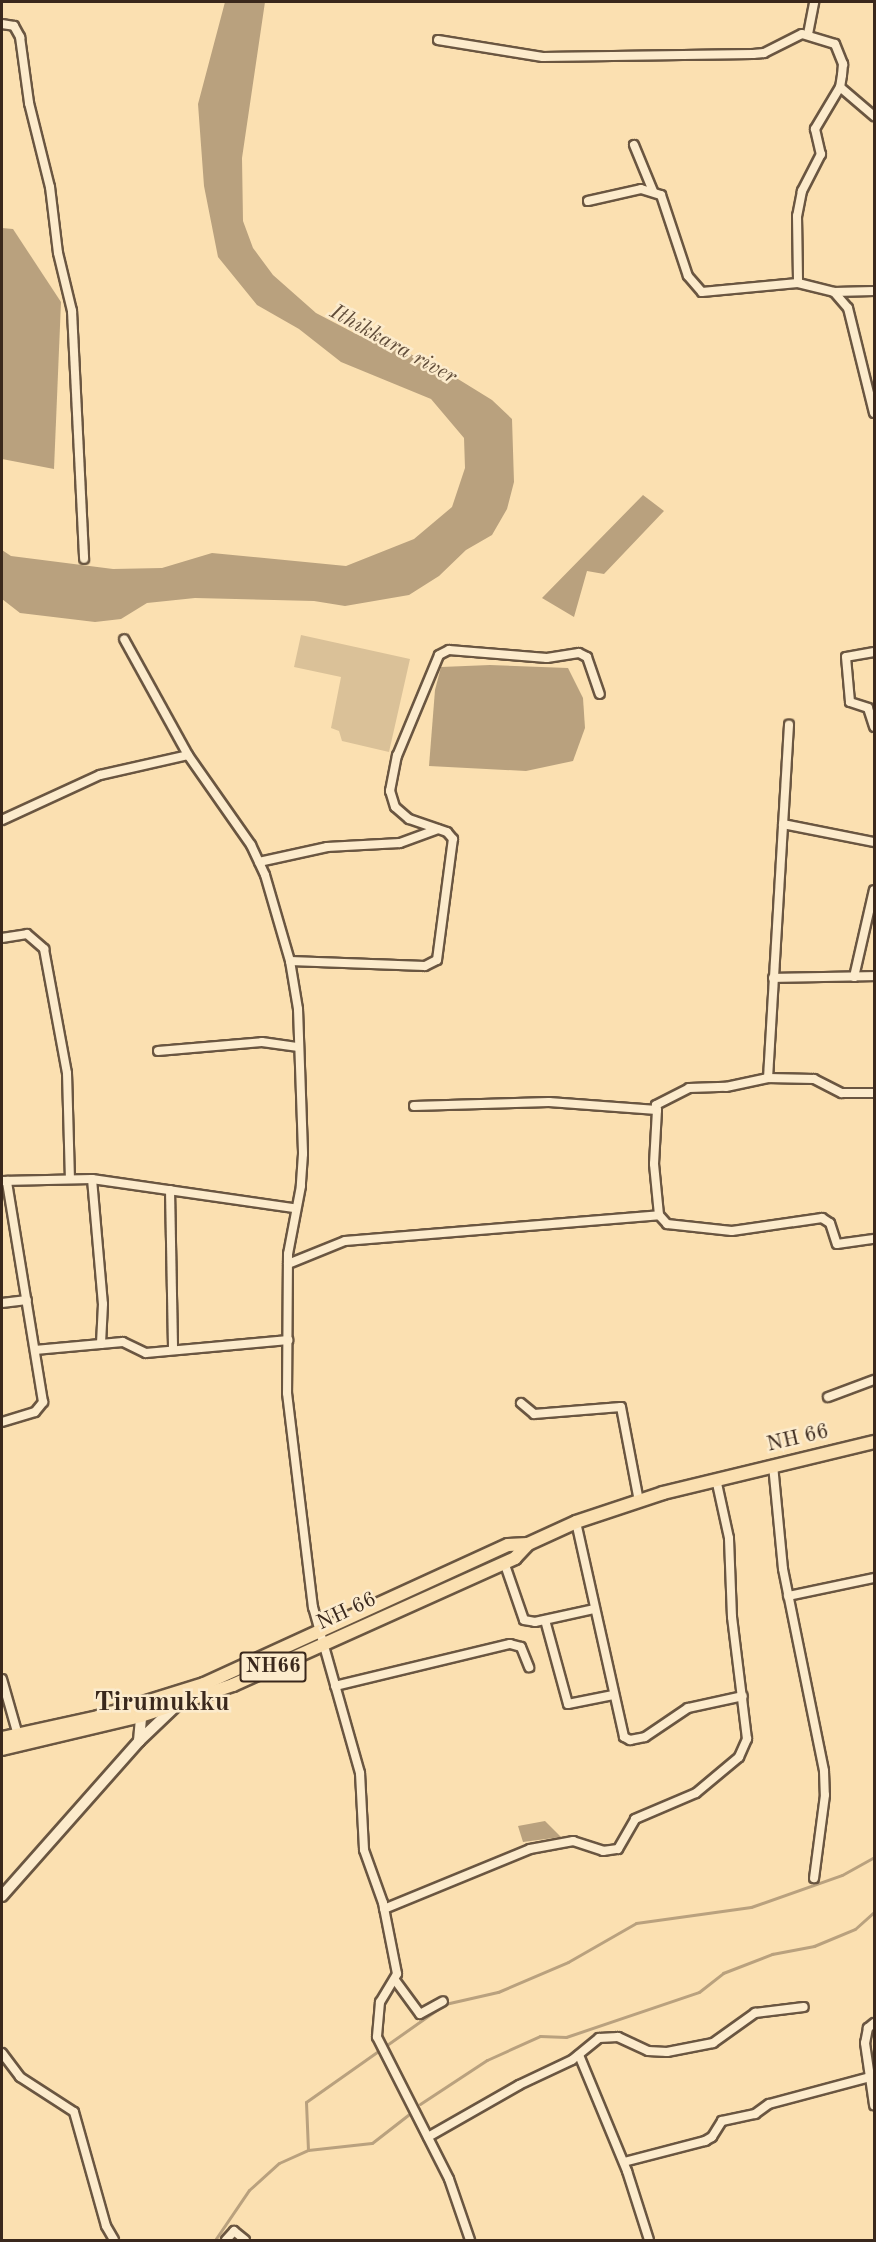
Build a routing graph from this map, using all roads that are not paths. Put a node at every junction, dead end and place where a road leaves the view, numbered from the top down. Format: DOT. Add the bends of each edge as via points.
graph roads {
  1 [pos="814,2"];
  2 [pos="2,24"];
  3 [pos="808,34"];
  4 [pos="438,40"];
  5 [pos="840,87"];
  6 [pos="874,116"];
  7 [pos="634,145"];
  8 [pos="653,191"];
  9 [pos="588,201"];
  10 [pos="798,283"];
  11 [pos="874,291"];
  12 [pos="834,292"];
  13 [pos="874,412"];
  14 [pos="84,559"];
  15 [pos="124,639"];
  16 [pos="874,652"];
  17 [pos="600,694"];
  18 [pos="871,708"];
  19 [pos="789,725"];
  20 [pos="874,727"];
  21 [pos="188,755"];
  22 [pos="2,820"];
  23 [pos="783,824"];
  24 [pos="438,829"];
  25 [pos="874,842"];
  26 [pos="259,862"];
  27 [pos="874,890"];
  28 [pos="2,938"];
  29 [pos="290,961"];
  30 [pos="874,976"];
  31 [pos="854,977"];
  32 [pos="773,978"];
  33 [pos="297,1047"];
  34 [pos="158,1051"];
  35 [pos="768,1078"];
  36 [pos="874,1093"];
  37 [pos="414,1106"];
  38 [pos="657,1110"];
  39 [pos="70,1179"];
  40 [pos="92,1179"];
  41 [pos="4,1181"];
  42 [pos="170,1190"];
  43 [pos="294,1208"];
  44 [pos="659,1215"];
  45 [pos="874,1239"];
  46 [pos="288,1264"];
  47 [pos="27,1300"];
  48 [pos="2,1303"];
  49 [pos="288,1340"];
  50 [pos="100,1344"];
  51 [pos="35,1350"];
  52 [pos="173,1350"];
  53 [pos="874,1380"];
  54 [pos="828,1397"];
  55 [pos="521,1403"];
  56 [pos="2,1422"];
  57 [pos="874,1442"];
  58 [pos="773,1464"];
  59 [pos="717,1479"];
  60 [pos="639,1501"];
  61 [pos="576,1522"];
  62 [pos="528,1544"];
  63 [pos="504,1563"];
  64 [pos="874,1578"];
  65 [pos="788,1596"];
  66 [pos="594,1609"];
  67 [pos="545,1620"];
  68 [pos="320,1640"];
  69 [pos="529,1667"];
  70 [pos="2,1679"];
  71 [pos="335,1686"];
  72 [pos="613,1695"];
  73 [pos="743,1696"];
  74 [pos="177,1705"];
  75 [pos="141,1716"];
  76 [pos="18,1735"];
  77 [pos="2,1738"];
  78 [pos="139,1741"];
  79 [pos="2,1749"];
  80 [pos="814,1878"];
  81 [pos="2,1896"];
  82 [pos="384,1909"];
  83 [pos="395,1980"];
  84 [pos="443,2001"];
  85 [pos="804,2007"];
  86 [pos="874,2023"];
  87 [pos="2,2053"];
  88 [pos="579,2055"];
  89 [pos="872,2077"];
  90 [pos="874,2105"];
  91 [pos="428,2137"];
  92 [pos="624,2162"];
  93 [pos="114,2241"];
  94 [pos="226,2241"];
  95 [pos="245,2241"];
  96 [pos="470,2241"];
  97 [pos="649,2241"];
  1 -- 3 [label="street"];
  2 -- 14 [label="street" via="14,26 20,37 29,103 50,187 58,253 70,295 77,367"];
  3 -- 4 [label="street" via="753,54 596,57 543,57"];
  3 -- 5 [label="street" via="823,37 838,48 843,64"];
  5 -- 6 [label="street"];
  5 -- 10 [label="street" via="815,129 821,154 802,191 796,216"];
  7 -- 8 [label="street"];
  8 -- 9 [label="street" via="626,190"];
  8 -- 10 [label="street" via="666,202 694,287 714,294"];
  10 -- 12 [label="street"];
  11 -- 12 [label="street"];
  12 -- 13 [label="street" via="848,308"];
  15 -- 21 [label="street"];
  16 -- 18 [label="street" via="846,657 850,702"];
  17 -- 24 [label="street" via="587,657 579,653 547,658 449,650 439,655 397,756 390,791 399,811"];
  18 -- 20 [label="street"];
  19 -- 23 [label="street"];
  21 -- 22 [label="street" via="100,775"];
  21 -- 26 [label="street"];
  23 -- 25 [label="street"];
  23 -- 32 [label="street"];
  24 -- 26 [label="street" via="400,843 327,847"];
  24 -- 29 [label="street" via="451,836 454,844 440,953 434,964"];
  26 -- 29 [label="street"];
  27 -- 31 [label="street"];
  28 -- 39 [label="street" via="27,934 44,949 67,1073"];
  29 -- 33 [label="street" via="298,1009"];
  30 -- 31 [label="street"];
  31 -- 32 [label="street"];
  32 -- 35 [label="street"];
  33 -- 34 [label="street" via="262,1042"];
  33 -- 43 [label="street" via="303,1154 301,1186"];
  35 -- 36 [label="street" via="814,1079 842,1093"];
  35 -- 38 [label="street" via="726,1087 689,1088 656,1105"];
  37 -- 38 [label="street" via="549,1102"];
  38 -- 44 [label="street" via="654,1164"];
  39 -- 40 [label="street"];
  39 -- 41 [label="street"];
  40 -- 42 [label="street"];
  40 -- 50 [label="street" via="103,1304"];
  41 -- 47 [label="street"];
  42 -- 43 [label="street"];
  42 -- 52 [label="street"];
  43 -- 46 [label="street"];
  44 -- 45 [label="street" via="667,1224 732,1231 822,1218 830,1223 838,1244"];
  44 -- 46 [label="street" via="345,1241"];
  46 -- 49 [label="street"];
  47 -- 48 [label="street"];
  47 -- 51 [label="street"];
  49 -- 52 [label="street"];
  49 -- 68 [label="street" via="292,1448"];
  50 -- 51 [label="street"];
  50 -- 52 [label="street" via="128,1342 146,1353"];
  51 -- 56 [label="street" via="42,1406"];
  53 -- 54 [label="street"];
  55 -- 60 [label="street" via="534,1414 621,1407"];
  57 -- 58 [label="highway, NH 66 / NH66"];
  58 -- 59 [label="highway, NH 66 / NH66"];
  58 -- 65 [label="street"];
  59 -- 60 [label="highway, NH 66 / NH66"];
  59 -- 73 [label="street" via="729,1538 729,1582"];
  60 -- 61 [label="highway, NH 66 / NH66"];
  61 -- 62 [label="highway, NH 66 / NH66"];
  61 -- 66 [label="street"];
  62 -- 63 [label="highway, NH 66 / NH66"];
  62 -- 68 [label="highway, NH 66 / NH66" via="508,1545"];
  63 -- 67 [label="street" via="522,1618 528,1622"];
  63 -- 68 [label="highway, NH 66 / NH66"];
  64 -- 65 [label="street"];
  65 -- 80 [label="street" via="824,1771 825,1795"];
  66 -- 67 [label="street"];
  66 -- 72 [label="street"];
  67 -- 72 [label="street" via="568,1704"];
  68 -- 71 [label="street"];
  68 -- 74 [label="highway, NH 66 / NH66"];
  68 -- 76 [label="highway, NH 66 / NH66" via="204,1684 98,1717"];
  69 -- 71 [label="street" via="521,1647 510,1644"];
  70 -- 76 [label="street"];
  71 -- 82 [label="street" via="364,1795 364,1850"];
  72 -- 73 [label="street" via="622,1733 630,1740 645,1737 688,1708"];
  73 -- 82 [label="street" via="747,1739 739,1757 696,1793 636,1819 618,1850 603,1851 573,1841 530,1849"];
  74 -- 75 [label="highway, NH 66 / NH66"];
  74 -- 78 [label="main road"];
  75 -- 78 [label="main road"];
  75 -- 79 [label="highway, NH 66 / NH66"];
  76 -- 77 [label="highway, NH 66 / NH66"];
  78 -- 81 [label="main road"];
  82 -- 83 [label="street"];
  83 -- 84 [label="street" via="420,2014"];
  83 -- 91 [label="street" via="380,2002 377,2037"];
  85 -- 88 [label="street" via="755,2013 713,2043 655,2053 626,2039 599,2038"];
  86 -- 89 [label="street" via="865,2037"];
  87 -- 93 [label="street" via="20,2077 74,2112 106,2226"];
  88 -- 91 [label="street"];
  88 -- 92 [label="street"];
  89 -- 90 [label="street"];
  89 -- 92 [label="street" via="770,2104 755,2114 722,2121 705,2141"];
  91 -- 96 [label="street" via="449,2179"];
  92 -- 97 [label="street"];
  94 -- 95 [label="street" via="234,2231"];
}
